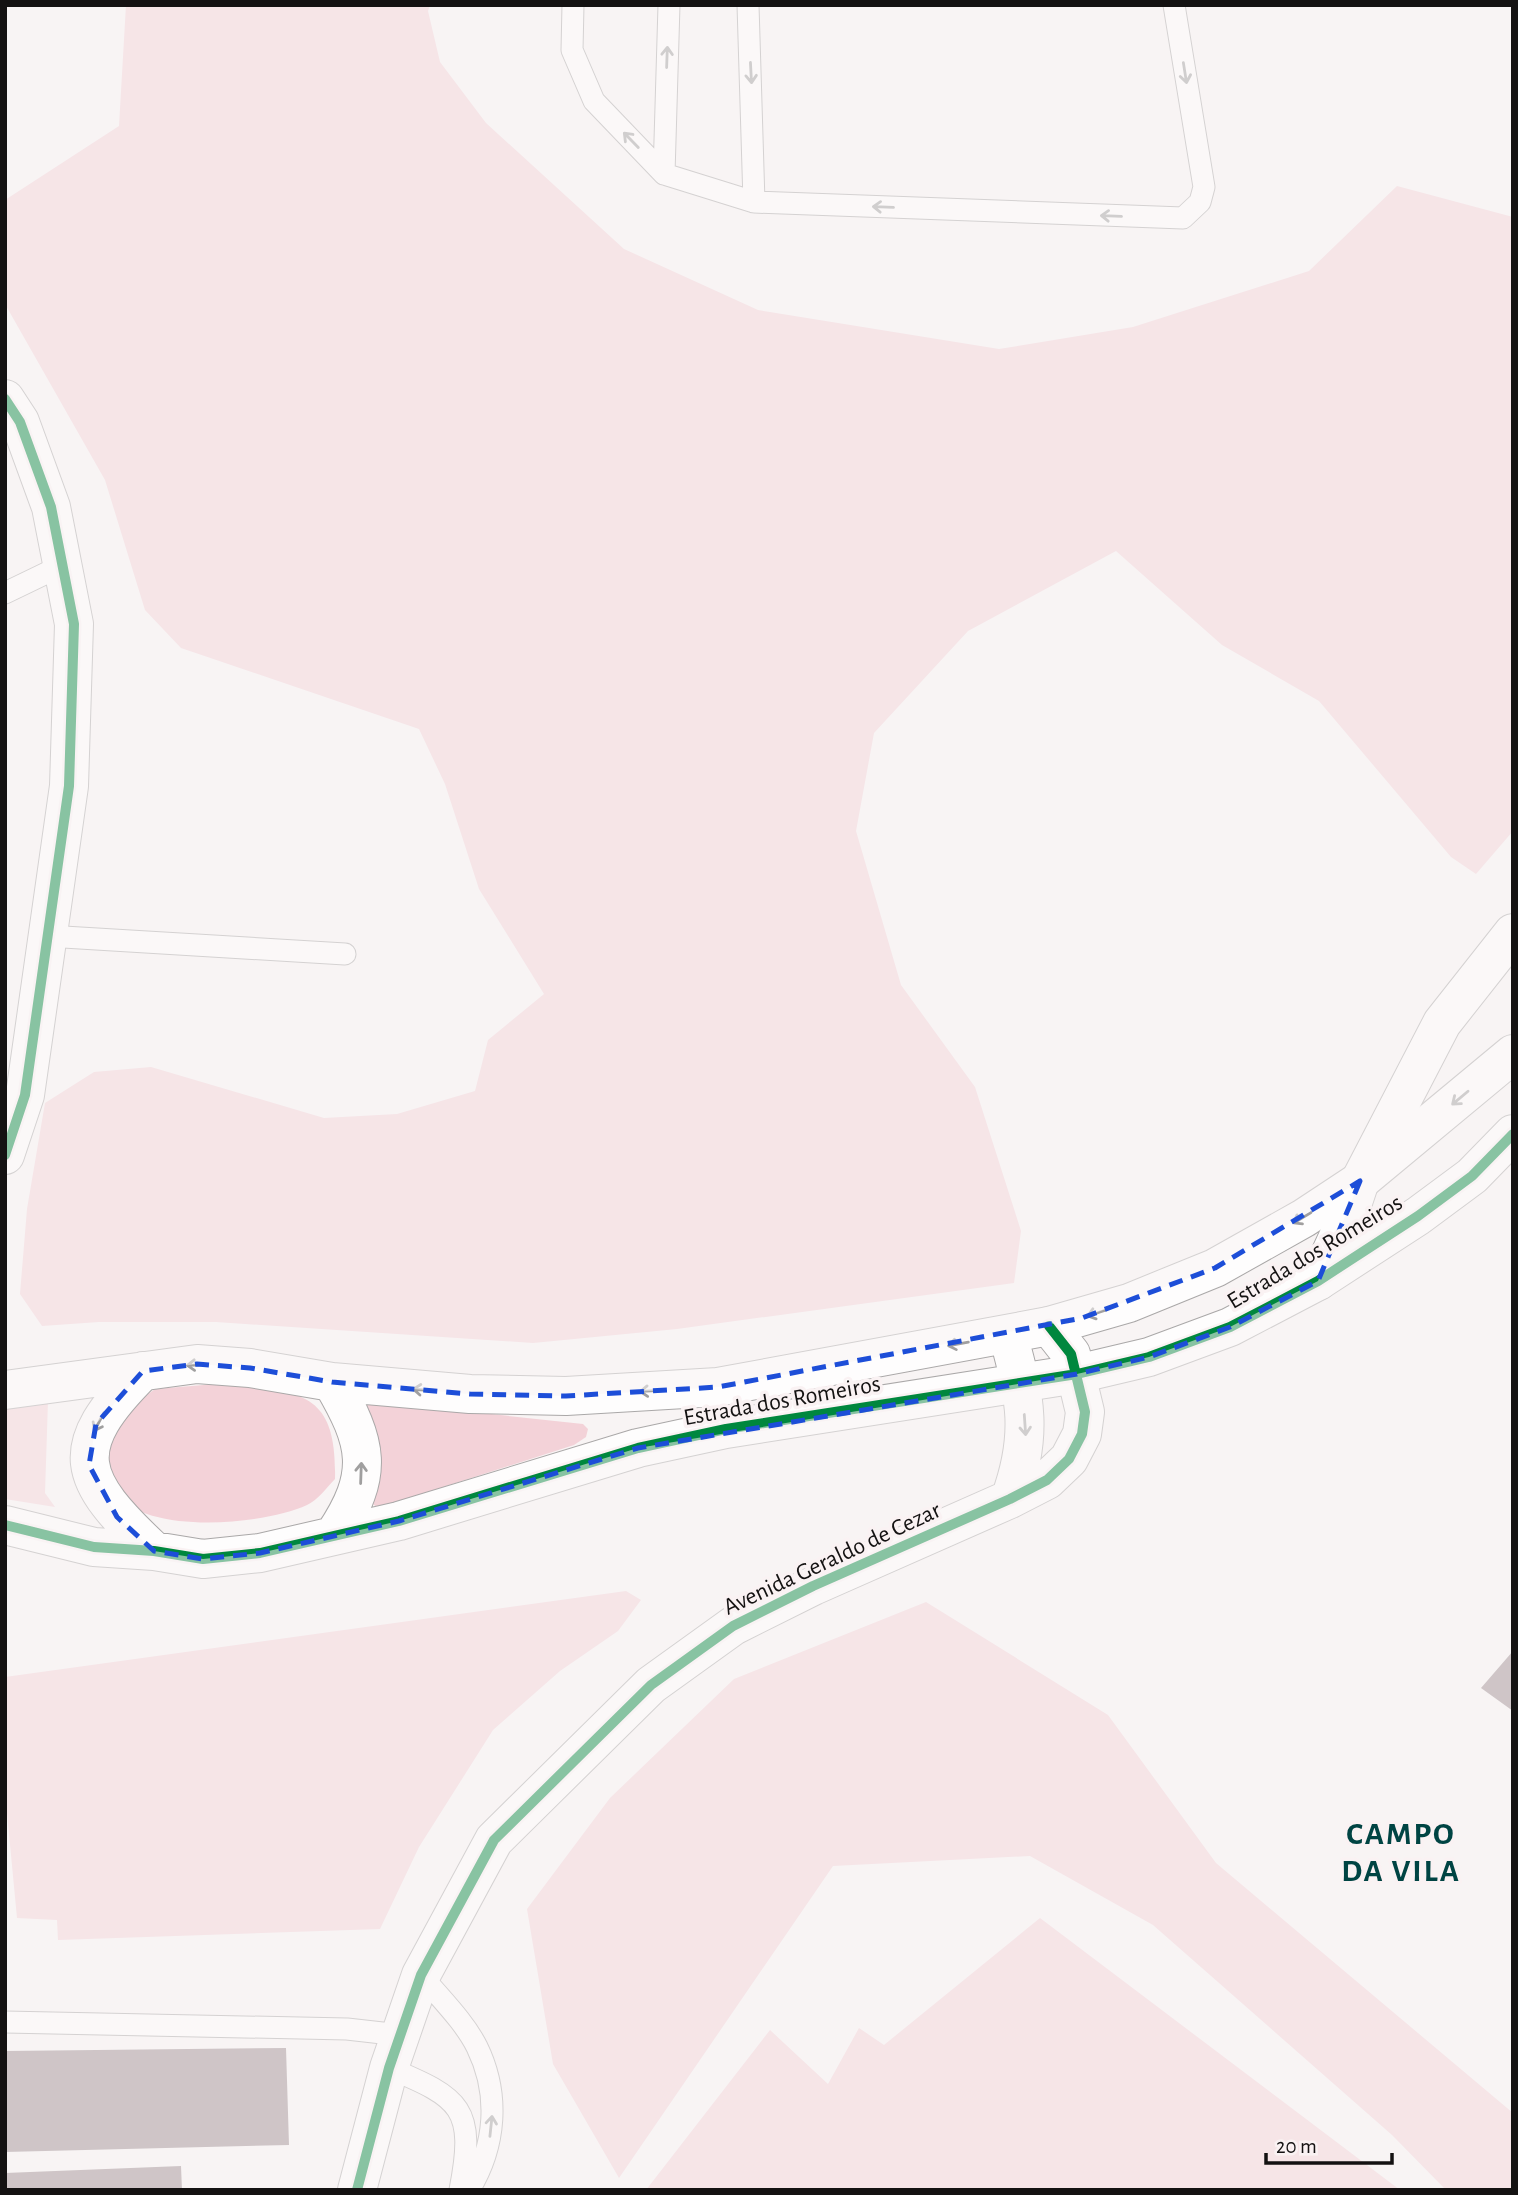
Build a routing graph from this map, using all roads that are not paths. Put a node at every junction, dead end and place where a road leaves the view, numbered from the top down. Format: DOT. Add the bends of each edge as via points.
graph roads {
  1 [pos="573,5"];
  2 [pos="669,5"];
  3 [pos="748,5"];
  4 [pos="1174,5"];
  5 [pos="664,174"];
  6 [pos="754,202"];
  7 [pos="5,399"];
  8 [pos="62,565"];
  9 [pos="5,593"];
  10 [pos="1513,933"];
  11 [pos="47,936"];
  12 [pos="345,954"];
  13 [pos="1513,1054"];
  14 [pos="1513,1134"];
  15 [pos="5,1155"];
  16 [pos="1360,1181"];
  17 [pos="1318,1281"];
  18 [pos="1049,1326"];
  19 [pos="1008,1335"];
  20 [pos="143,1371"];
  21 [pos="1077,1374"];
  22 [pos="332,1382"];
  23 [pos="1021,1383"];
  24 [pos="5,1390"];
  25 [pos="1010,1499"];
  26 [pos="5,1525"];
  27 [pos="334,1535"];
  28 [pos="154,1551"];
  29 [pos="421,1975"];
  30 [pos="5,2022"];
  31 [pos="395,2051"];
  32 [pos="357,2190"];
  33 [pos="460,2190"];
  34 [pos="468,2190"];
  5 -- 1 [label="lane, one-way" via="594,101 572,50"];
  5 -- 2 [label="lane, one-way"];
  3 -- 6 [label="lane, one-way"];
  4 -- 6 [label="lane, one-way" via="1204,187 1200,202 1183,218"];
  5 -- 6 [label="lane"];
  7 -- 8 [label="main road" via="20,422 51,507"];
  8 -- 9 [label="lane"];
  8 -- 11 [label="main road" via="74,624 69,786"];
  10 -- 16 [label="main road" via="1442,1023"];
  11 -- 12 [label="lane"];
  11 -- 15 [label="main road" via="25,1095"];
  13 -- 16 [label="main road, Estrada dos Romeiros, one-way"];
  14 -- 17 [label="main road, Estrada dos Romeiros" via="1472,1176"];
  16 -- 17 [label="main road"];
  16 -- 18 [label="main road, Estrada dos Romeiros, one-way" via="1215,1268 1129,1303"];
  17 -- 21 [label="main road, Estrada dos Romeiros" via="1230,1327 1149,1357"];
  18 -- 19 [label="main road, Estrada dos Romeiros"];
  18 -- 21 [label="main road, Avenida Geraldo de Cezar" via="1071,1354"];
  19 -- 22 [label="main road, Estrada dos Romeiros, one-way" via="718,1387 566,1396 470,1394"];
  19 -- 23 [label="main road"];
  22 -- 20 [label="main road, Estrada dos Romeiros, one-way" via="197,1364"];
  20 -- 24 [label="main road, Estrada dos Romeiros"];
  20 -- 28 [label="main road, one-way" via="96,1424 89,1465 117,1517"];
  21 -- 23 [label="main road, Estrada dos Romeiros"];
  21 -- 25 [label="main road, Avenida Geraldo de Cezar" via="1085,1412 1082,1434 1069,1459 1047,1480"];
  27 -- 22 [label="main road, one-way" via="354,1504 362,1480 352,1416"];
  23 -- 25 [label="main road, one-way" via="1026,1434"];
  23 -- 27 [label="main road, Estrada dos Romeiros" via="726,1429 638,1448 399,1521"];
  25 -- 29 [label="main road, Avenida Geraldo de Cezar" via="733,1626 651,1685 494,1840"];
  26 -- 28 [label="main road, Estrada dos Romeiros" via="94,1547"];
  27 -- 28 [label="main road, Estrada dos Romeiros" via="260,1553 203,1559"];
  29 -- 31 [label="main road, Avenida Geraldo de Cezar"];
  34 -- 29 [label="lane, one-way" via="482,2168 492,2132 488,2074 477,2045"];
  30 -- 31 [label="lane" via="347,2029"];
  31 -- 32 [label="main road, Avenida Geraldo de Cezar"];
  31 -- 33 [label="lane" via="458,2108 467,2153"];
}
